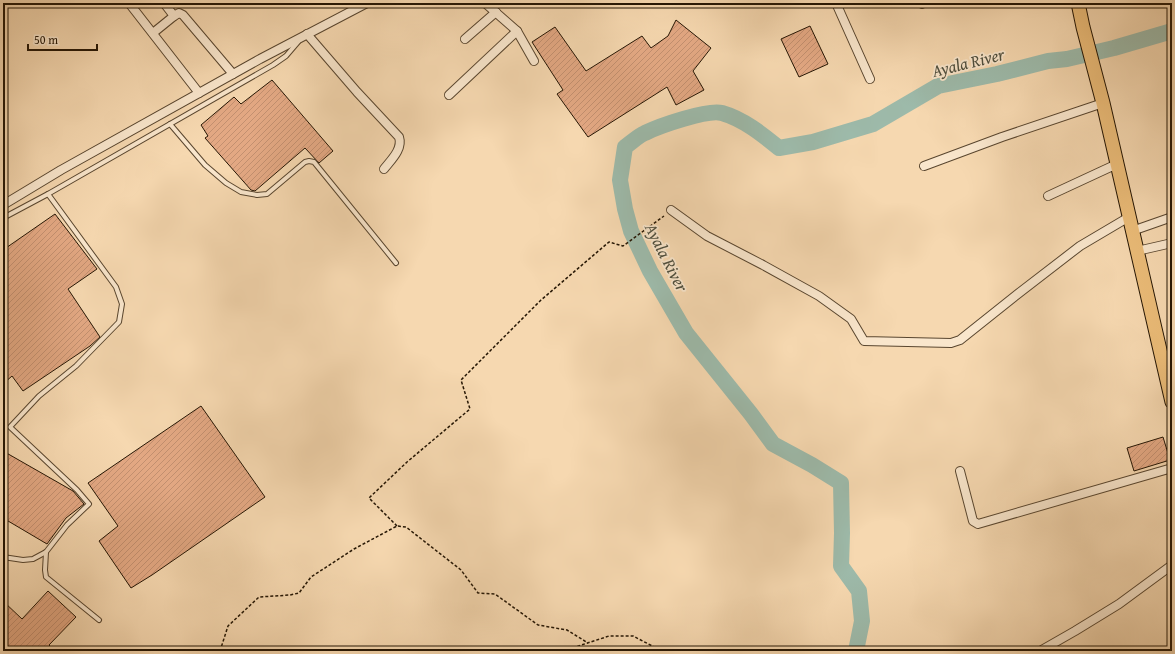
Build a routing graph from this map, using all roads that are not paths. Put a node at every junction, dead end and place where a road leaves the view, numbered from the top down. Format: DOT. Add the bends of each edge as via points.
graph roads {
  1 [pos="129,3"];
  2 [pos="164,3"];
  3 [pos="367,3"];
  4 [pos="485,3"];
  5 [pos="836,3"];
  6 [pos="1078,3"];
  7 [pos="496,12"];
  8 [pos="174,16"];
  9 [pos="517,31"];
  10 [pos="153,33"];
  11 [pos="304,36"];
  12 [pos="465,39"];
  13 [pos="534,61"];
  14 [pos="234,74"];
  15 [pos="870,79"];
  16 [pos="199,93"];
  17 [pos="449,95"];
  18 [pos="1103,104"];
  19 [pos="170,124"];
  20 [pos="1117,164"];
  21 [pos="924,166"];
  22 [pos="384,169"];
  23 [pos="48,194"];
  24 [pos="1048,196"];
  25 [pos="3,205"];
  26 [pos="671,210"];
  27 [pos="1129,217"];
  28 [pos="1172,217"];
  29 [pos="3,218"];
  30 [pos="1132,230"];
  31 [pos="1172,243"];
  32 [pos="1137,251"];
  33 [pos="396,263"];
  34 [pos="1172,402"];
  35 [pos="1172,468"];
  36 [pos="960,471"];
  37 [pos="46,552"];
  38 [pos="3,557"];
  39 [pos="1172,564"];
  40 [pos="99,620"];
  41 [pos="1040,651"];
  1 -- 10 [label="street"];
  2 -- 8 [label="street"];
  3 -- 11 [label="street"];
  4 -- 7 [label="street"];
  5 -- 15 [label="street"];
  6 -- 18 [label="main road"];
  7 -- 9 [label="street"];
  7 -- 12 [label="street"];
  8 -- 10 [label="street"];
  8 -- 14 [label="street" via="179,13 183,15"];
  9 -- 13 [label="street"];
  9 -- 17 [label="street"];
  10 -- 16 [label="street"];
  11 -- 14 [label="street"];
  11 -- 19 [label="lane" via="286,56 273,65"];
  11 -- 22 [label="street" via="399,137 398,151"];
  14 -- 16 [label="street"];
  16 -- 25 [label="street"];
  18 -- 20 [label="main road"];
  18 -- 21 [label="street"];
  19 -- 23 [label="lane"];
  19 -- 33 [label="lane" via="205,165 241,192 267,194 305,162 314,162"];
  20 -- 24 [label="street"];
  20 -- 27 [label="main road"];
  23 -- 29 [label="lane"];
  23 -- 37 [label="lane" via="116,286 122,304 118,322 76,366 39,396 10,427 89,504 67,525"];
  26 -- 27 [label="street" via="707,236 819,296 851,319 864,341 952,343 960,340 1080,246"];
  27 -- 30 [label="main road"];
  28 -- 30 [label="street"];
  30 -- 32 [label="main road"];
  31 -- 32 [label="street"];
  32 -- 34 [label="main road"];
  35 -- 36 [label="street" via="978,524 973,520"];
  37 -- 38 [label="lane" via="33,559"];
  37 -- 40 [label="lane" via="46,577"];
  39 -- 41 [label="street" via="1119,604"];
}
